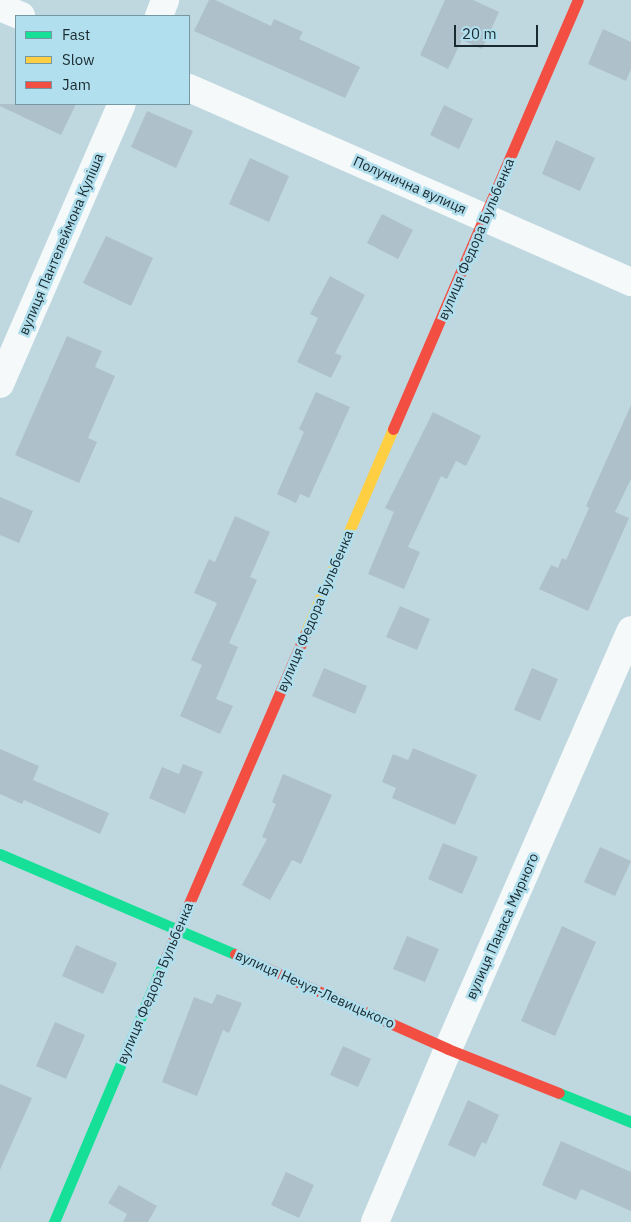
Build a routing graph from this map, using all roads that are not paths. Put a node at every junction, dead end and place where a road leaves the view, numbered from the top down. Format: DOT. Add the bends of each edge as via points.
graph roads {
  1 [pos="165,0"];
  2 [pos="578,0"];
  3 [pos="0,7"];
  4 [pos="19,15"];
  5 [pos="158,15"];
  6 [pos="190,88"];
  7 [pos="122,105"];
  8 [pos="486,218"];
  9 [pos="631,282"];
  10 [pos="0,384"];
  11 [pos="631,630"];
  12 [pos="0,854"];
  13 [pos="178,928"];
  14 [pos="448,1049"];
  15 [pos="631,1122"];
  16 [pos="54,1222"];
  17 [pos="375,1222"];
  1 -- 5 [label="street"];
  2 -- 8 [label="street, вулиця Федора Бульбенка"];
  3 -- 4 [label="street"];
  6 -- 8 [label="street, Полунична вулиця"];
  7 -- 10 [label="street, вулиця Пантелеймона Куліша"];
  8 -- 9 [label="street, Полунична вулиця"];
  8 -- 13 [label="street, вулиця Федора Бульбенка"];
  11 -- 14 [label="street, вулиця Панаса Мирного"];
  12 -- 13 [label="street, вулиця Нечуя-Левицького"];
  13 -- 14 [label="street, вулиця Нечуя-Левицького"];
  13 -- 16 [label="street, вулиця Федора Бульбенка"];
  14 -- 15 [label="street, вулиця Нечуя-Левицького"];
  14 -- 17 [label="street, вулиця Панаса Мирного"];
}
